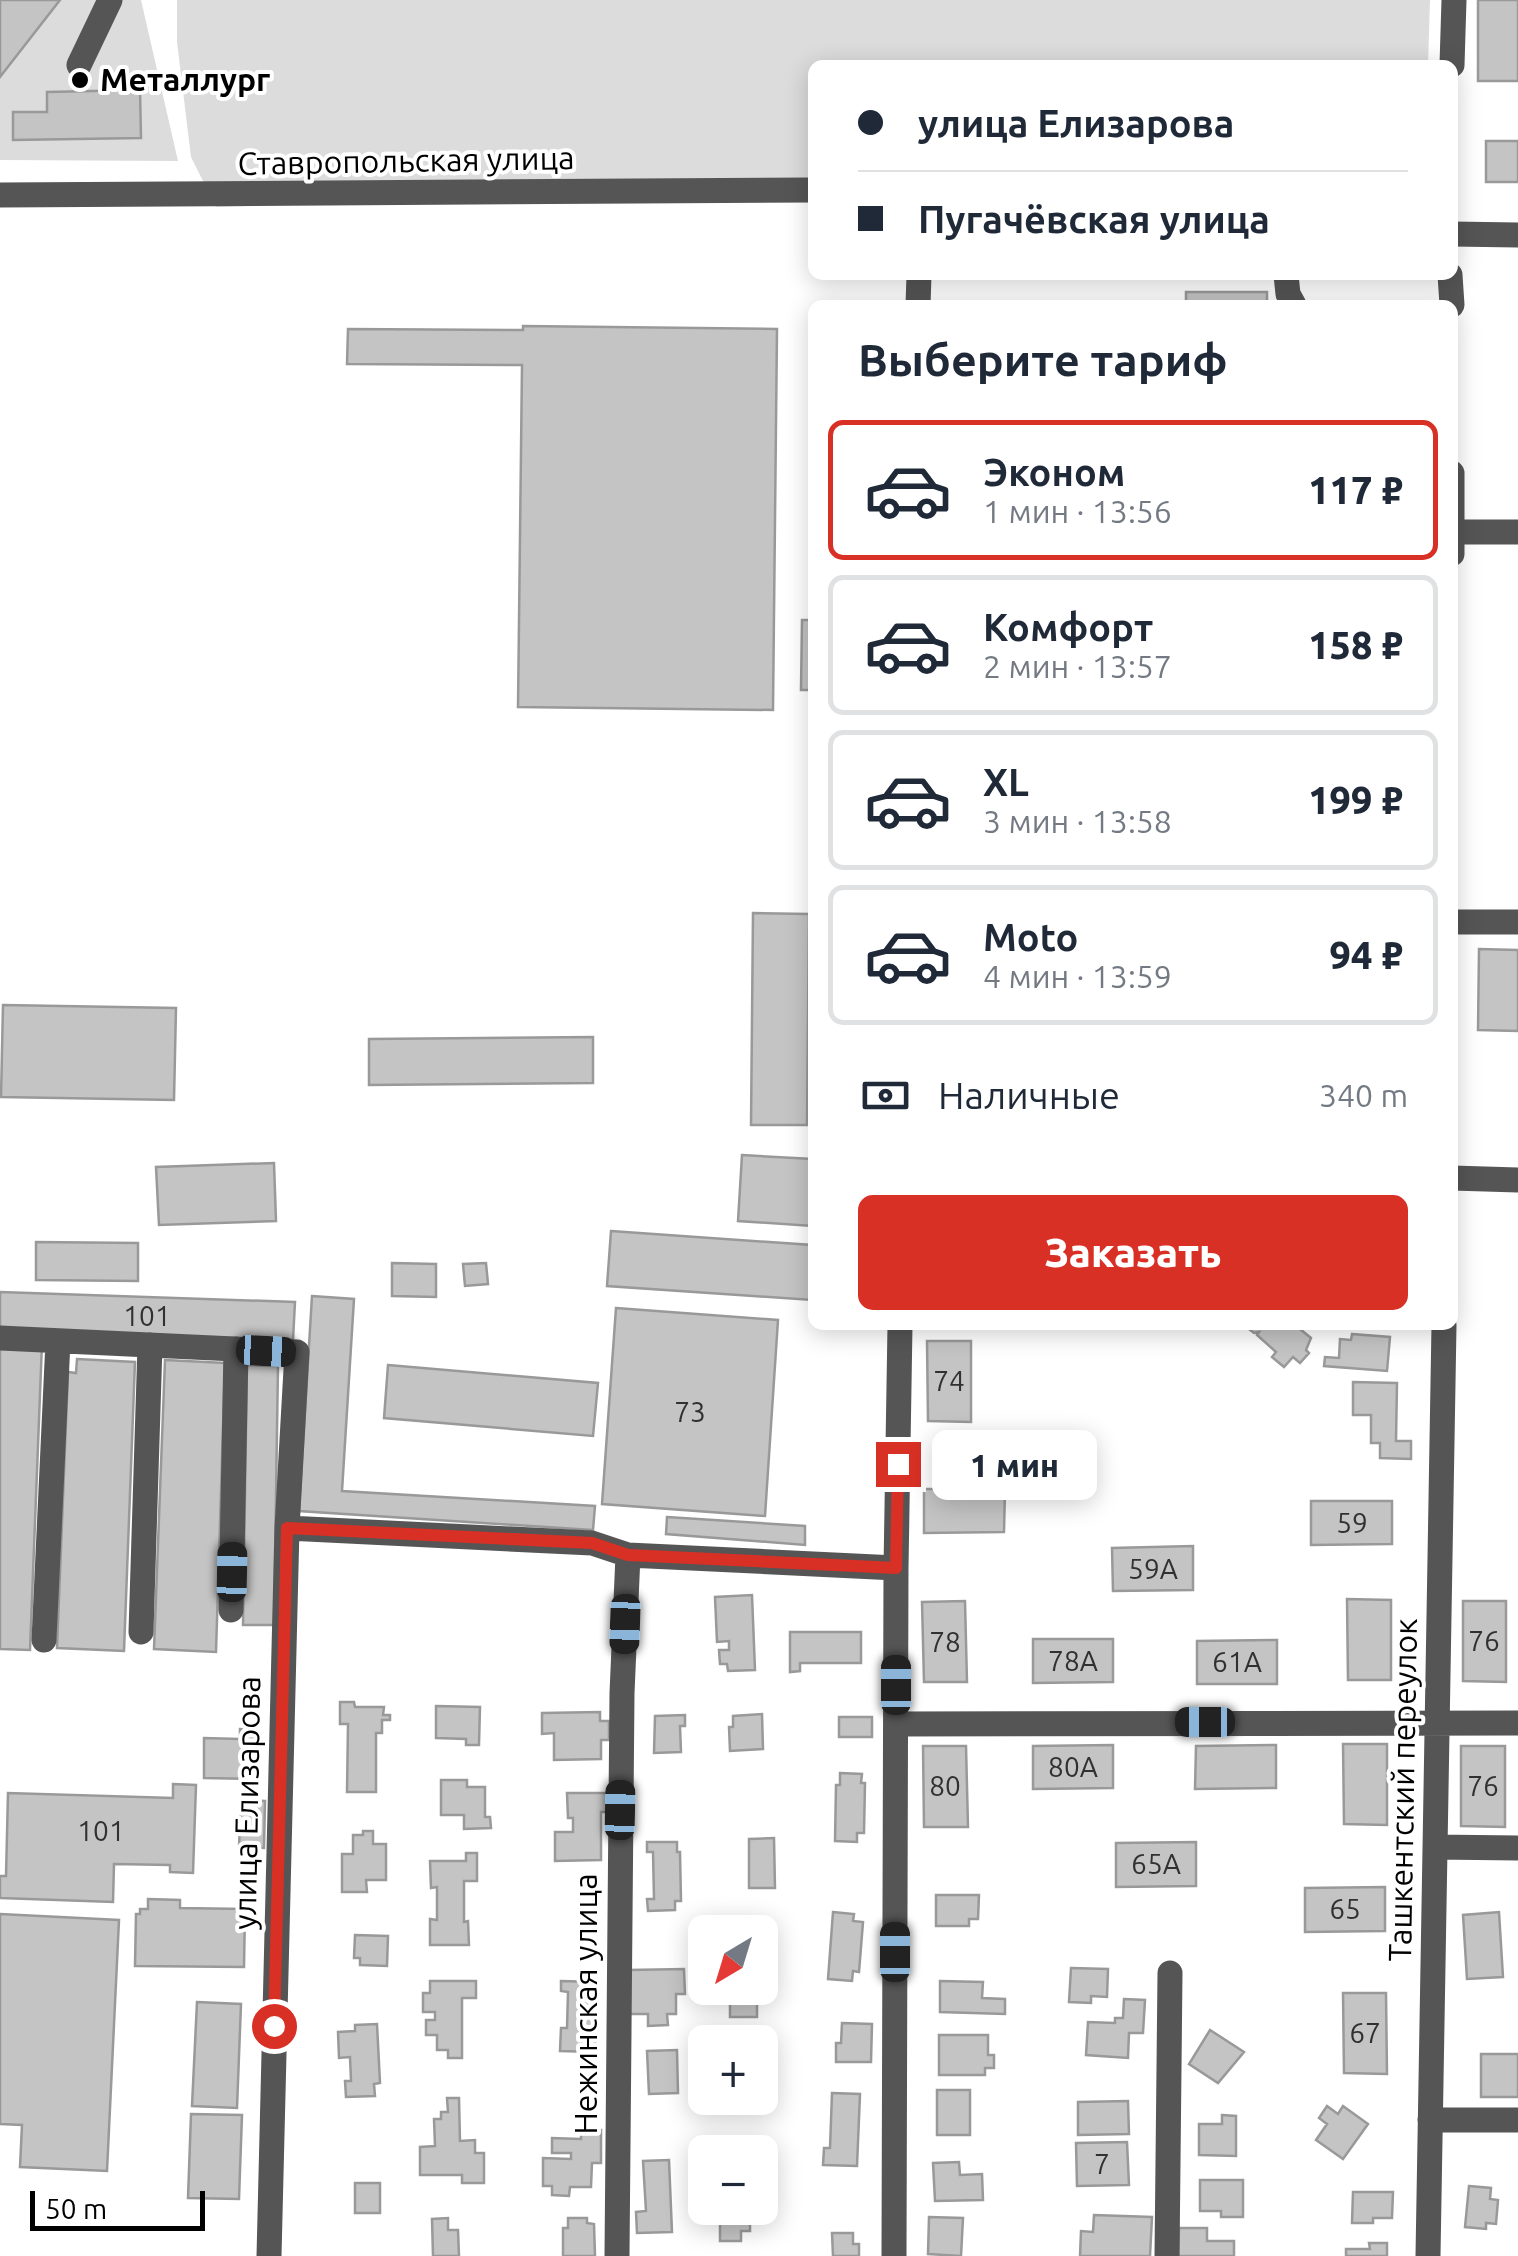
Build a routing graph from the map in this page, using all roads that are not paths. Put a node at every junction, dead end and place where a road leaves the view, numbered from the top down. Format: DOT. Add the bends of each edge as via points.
graph roads {
  1 [pos="110,0"];
  2 [pos="1454,0"];
  3 [pos="1452,60"];
  4 [pos="79,65"];
  5 [pos="808,190"];
  6 [pos="0,195"];
  7 [pos="1458,234"];
  8 [pos="1518,236"];
  9 [pos="1458,532"];
  10 [pos="1518,532"];
  11 [pos="1458,922"];
  12 [pos="1518,922"];
  13 [pos="1458,1178"];
  14 [pos="1518,1180"];
  15 [pos="900,1330"];
  16 [pos="1444,1330"];
  17 [pos="0,1338"];
  18 [pos="58,1341"];
  19 [pos="150,1345"];
  20 [pos="236,1349"];
  21 [pos="287,1528"];
  22 [pos="628,1555"];
  23 [pos="896,1568"];
  24 [pos="231,1610"];
  25 [pos="141,1632"];
  26 [pos="44,1640"];
  27 [pos="1436,1722"];
  28 [pos="1518,1723"];
  29 [pos="896,1724"];
  30 [pos="1434,1847"];
  31 [pos="1518,1848"];
  32 [pos="1170,1973"];
  33 [pos="1430,2120"];
  34 [pos="1518,2120"];
  35 [pos="268,2256"];
  36 [pos="617,2256"];
  37 [pos="894,2256"];
  38 [pos="1167,2256"];
  39 [pos="1428,2256"];
  1 -- 4 [label="street"];
  2 -- 3 [label="street"];
  5 -- 6 [label="street, Ставропольская улица"];
  7 -- 8 [label="street"];
  9 -- 10 [label="street"];
  11 -- 12 [label="street"];
  13 -- 14 [label="street"];
  15 -- 23 [label="street"];
  16 -- 27 [label="street, Ташкентский переулок"];
  17 -- 18 [label="street"];
  18 -- 19 [label="street"];
  18 -- 26 [label="street"];
  19 -- 20 [label="street"];
  19 -- 25 [label="street"];
  20 -- 21 [label="street, улица Елизарова" via="297,1352"];
  20 -- 24 [label="street"];
  21 -- 22 [label="street" via="592,1543"];
  21 -- 35 [label="street, улица Елизарова"];
  22 -- 23 [label="street"];
  22 -- 36 [label="street, Нежинская улица"];
  23 -- 29 [label="street"];
  27 -- 28 [label="street"];
  27 -- 29 [label="street"];
  27 -- 30 [label="street, Ташкентский переулок"];
  29 -- 37 [label="street"];
  30 -- 31 [label="street"];
  30 -- 33 [label="street, Ташкентский переулок"];
  32 -- 38 [label="street"];
  33 -- 34 [label="street"];
  33 -- 39 [label="street, Ташкентский переулок"];
}
